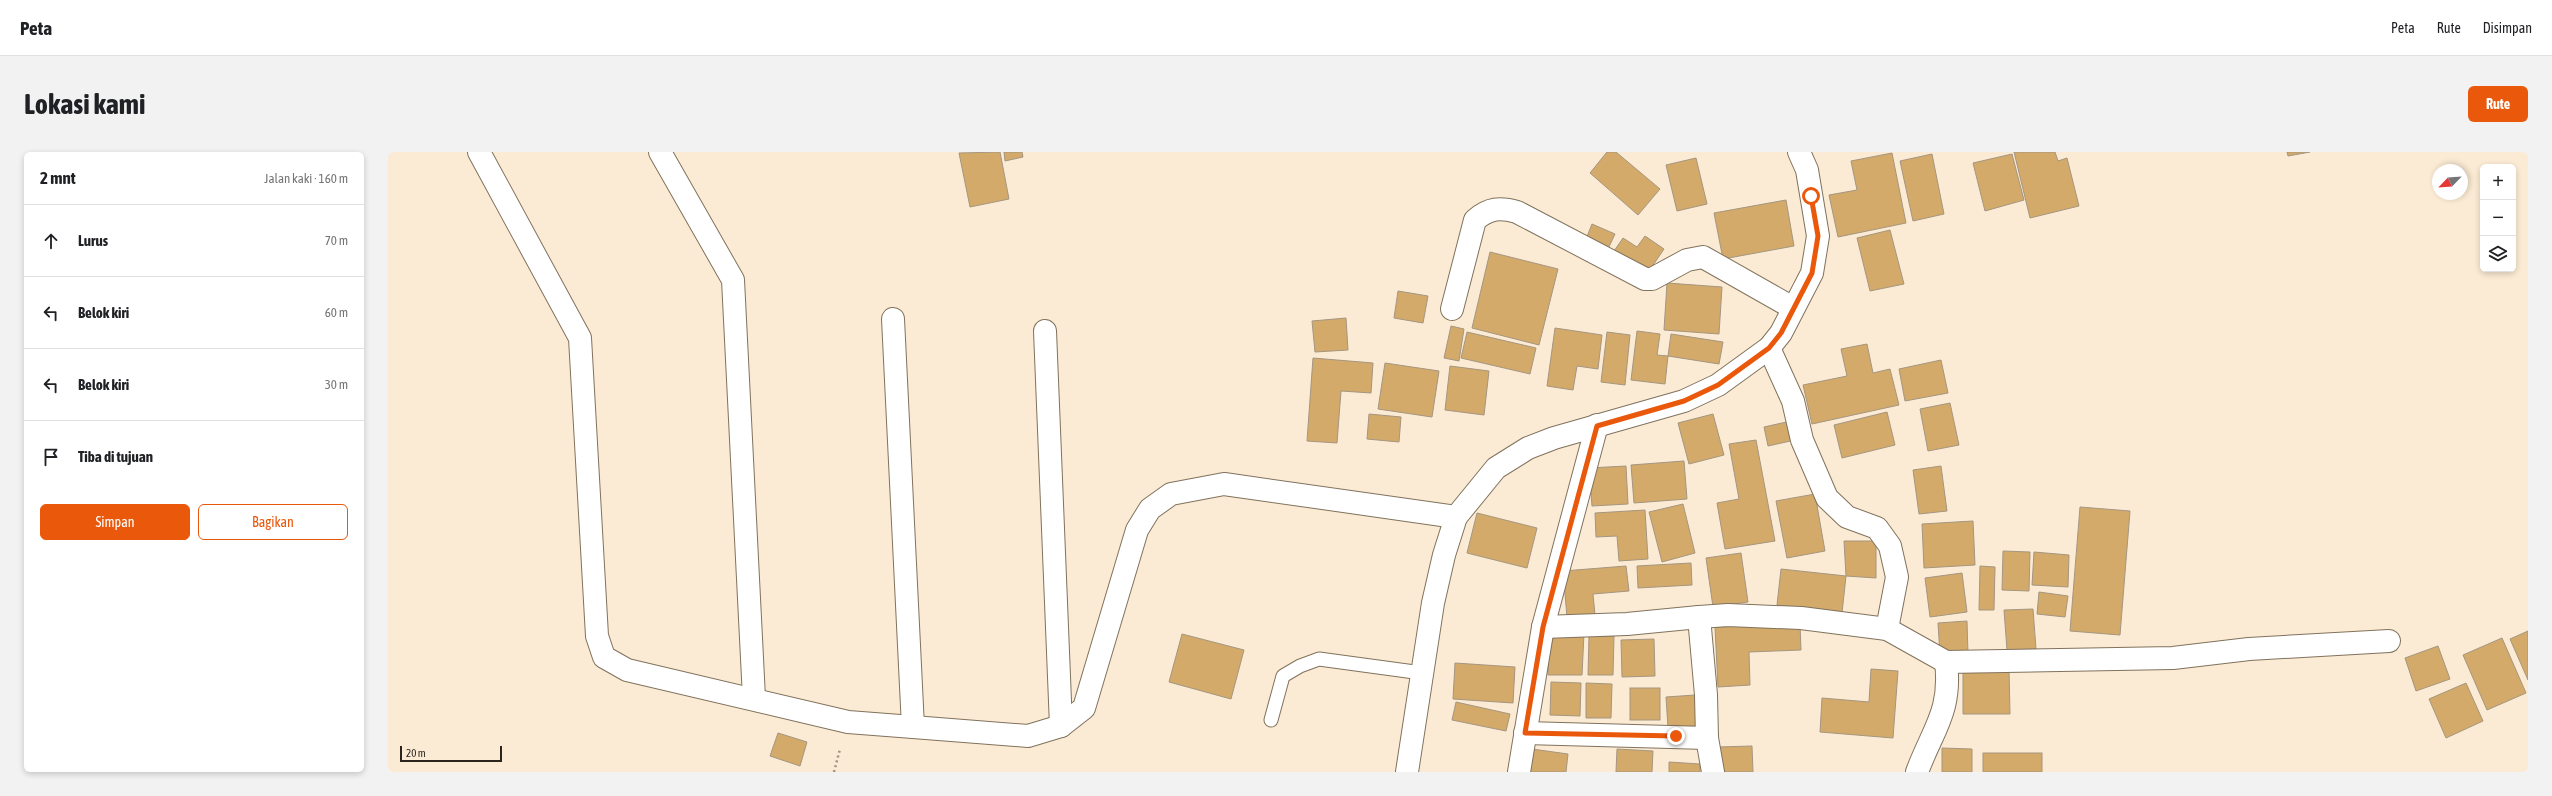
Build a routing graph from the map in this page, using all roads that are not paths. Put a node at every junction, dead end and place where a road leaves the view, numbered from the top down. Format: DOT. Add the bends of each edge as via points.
graph roads {
  1 [pos="480,152"];
  2 [pos="660,152"];
  3 [pos="1799,152"];
  4 [pos="1793,308"];
  5 [pos="1452,310"];
  6 [pos="893,319"];
  7 [pos="1045,330"];
  8 [pos="1769,348"];
  9 [pos="1597,426"];
  10 [pos="1456,517"];
  11 [pos="1699,617"];
  12 [pos="1543,627"];
  13 [pos="1887,629"];
  14 [pos="2389,641"];
  15 [pos="1946,662"];
  16 [pos="1422,673"];
  17 [pos="754,698"];
  18 [pos="1271,720"];
  19 [pos="1061,726"];
  20 [pos="913,727"];
  21 [pos="1525,733"];
  22 [pos="1707,738"];
  23 [pos="1407,772"];
  24 [pos="1519,772"];
  25 [pos="1713,772"];
  26 [pos="1917,772"];
  1 -- 17 [label="street" via="580,338 597,636 604,657 627,670"];
  2 -- 17 [label="street" via="733,280"];
  3 -- 4 [label="street" via="1806,170 1818,236 1812,273"];
  4 -- 5 [label="street" via="1703,257 1687,260 1652,279 1645,279 1518,212 1503,208 1486,211 1475,220"];
  4 -- 8 [label="street" via="1781,333"];
  6 -- 20 [label="street"];
  7 -- 19 [label="street"];
  8 -- 9 [label="street" via="1718,385 1684,401"];
  8 -- 13 [label="street" via="1793,401 1802,440 1827,498 1848,517 1878,528 1890,546 1897,577"];
  9 -- 10 [label="street" via="1528,448 1496,468"];
  9 -- 12 [label="street"];
  10 -- 16 [label="street" via="1444,555"];
  10 -- 19 [label="street" via="1224,484 1171,494 1150,509 1137,530 1084,708"];
  11 -- 12 [label="street" via="1627,624"];
  11 -- 13 [label="street" via="1728,615 1801,618"];
  11 -- 22 [label="street"];
  12 -- 21 [label="street"];
  13 -- 15 [label="street"];
  14 -- 15 [label="street" via="2250,649 2173,658"];
  15 -- 26 [label="street" via="1949,685 1940,723"];
  16 -- 18 [label="lane" via="1319,658 1283,676"];
  16 -- 23 [label="street"];
  17 -- 20 [label="street" via="848,722"];
  19 -- 20 [label="street" via="1028,736"];
  21 -- 22 [label="street"];
  21 -- 24 [label="street"];
  22 -- 25 [label="street"];
}
